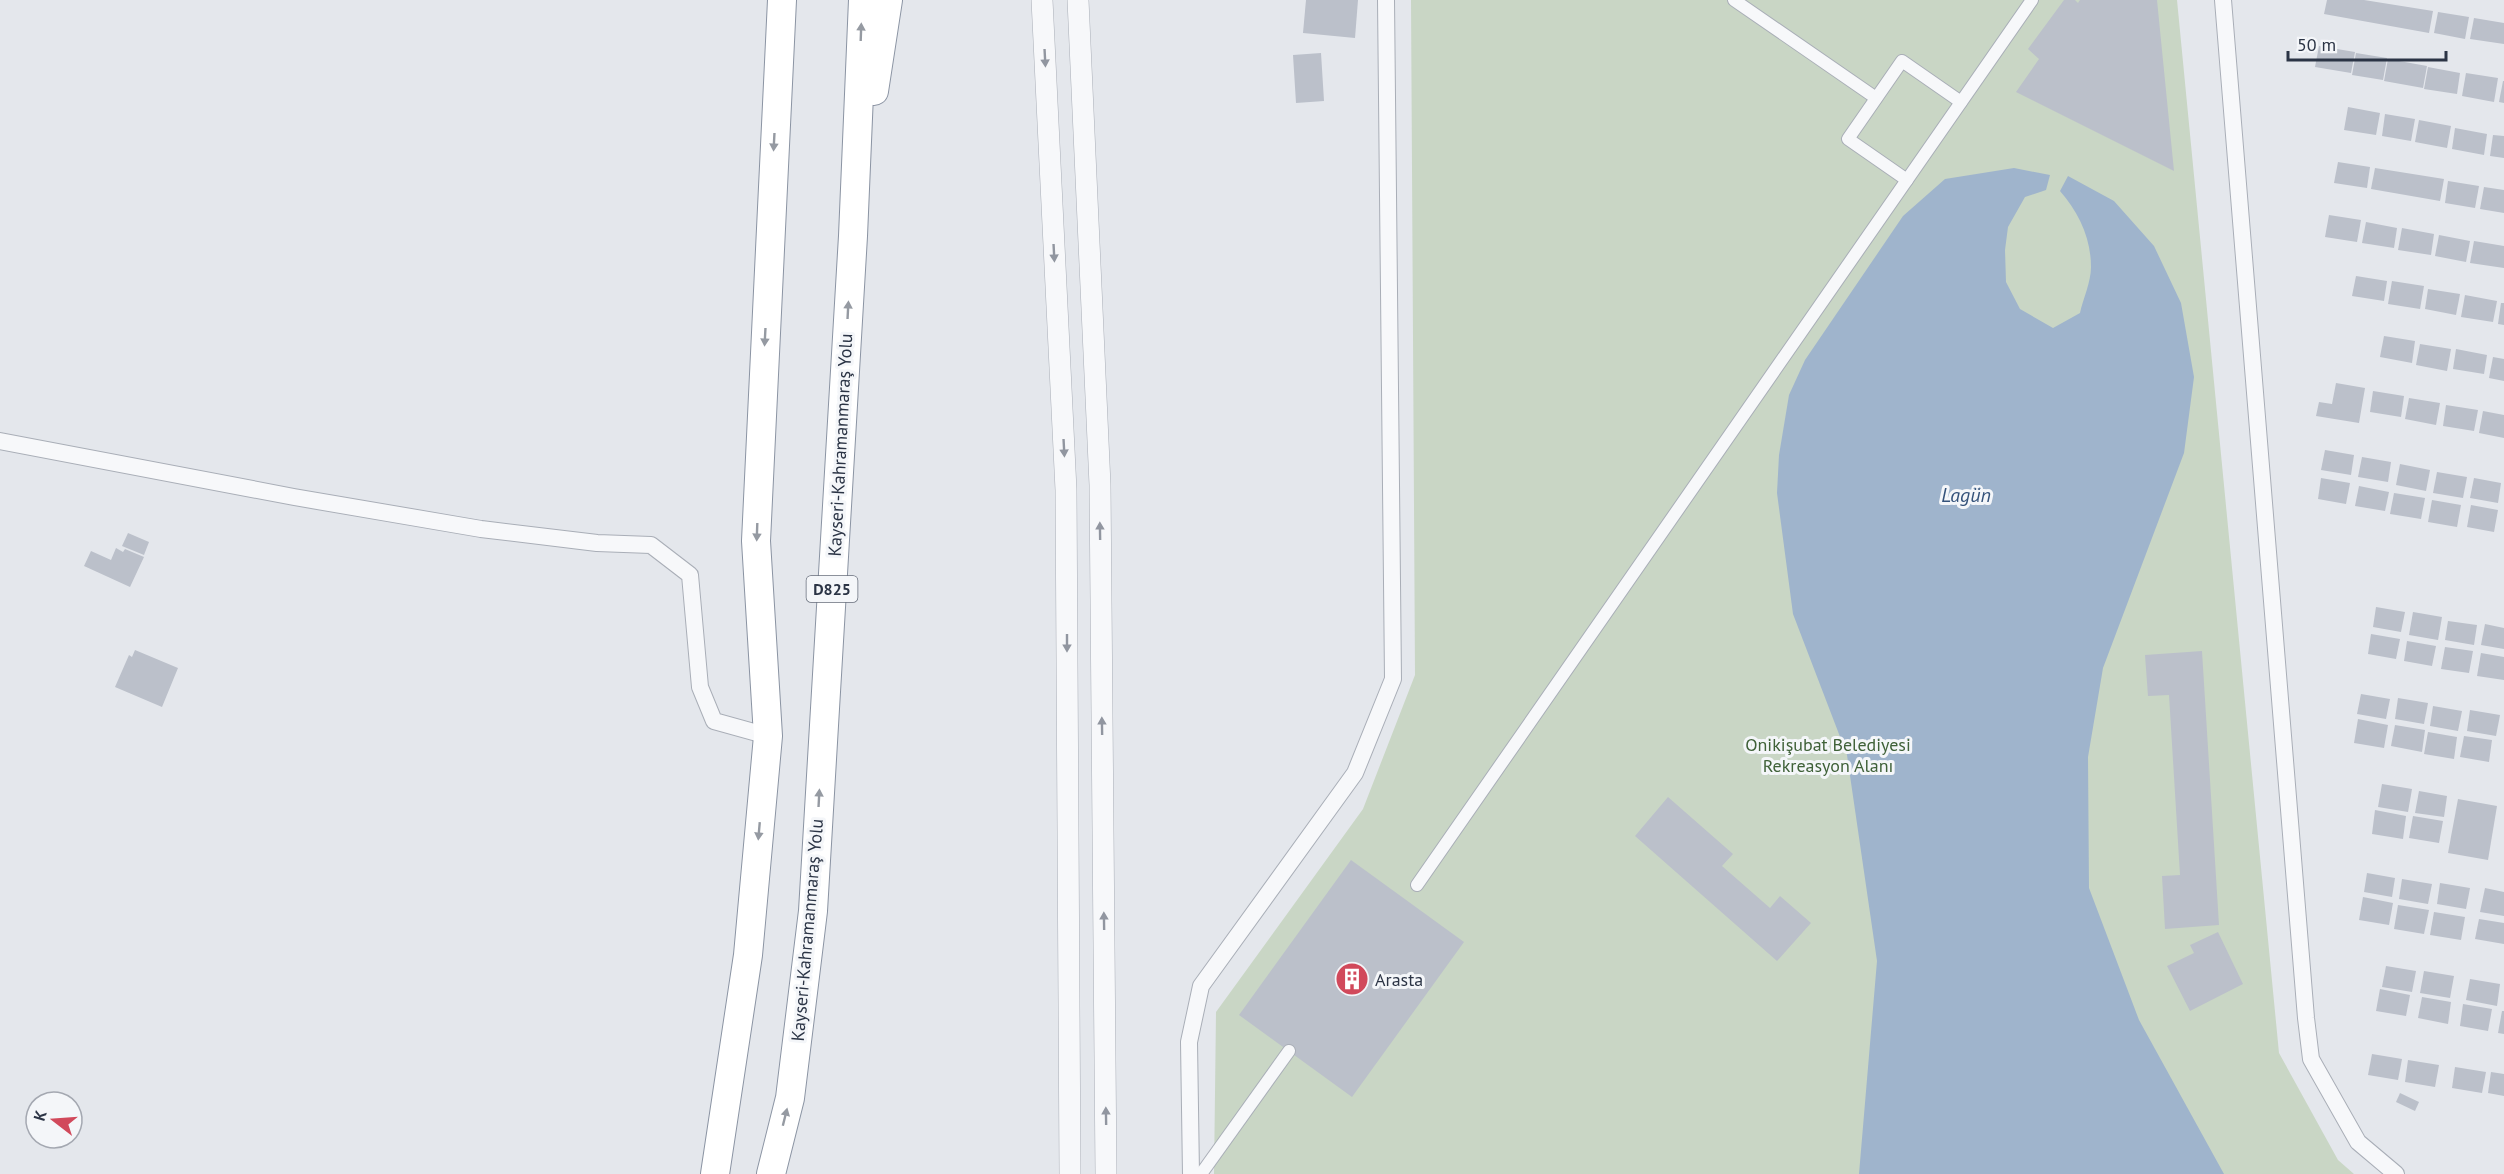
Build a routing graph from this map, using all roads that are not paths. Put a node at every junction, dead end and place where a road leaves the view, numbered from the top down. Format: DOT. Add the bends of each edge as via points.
graph roads {
  1 [pos="769,0"];
  2 [pos="782,0"];
  3 [pos="862,0"];
  4 [pos="888,0"];
  5 [pos="1042,0"];
  6 [pos="1077,0"];
  7 [pos="1386,0"];
  8 [pos="1734,0"];
  9 [pos="2032,0"];
  10 [pos="2223,0"];
  11 [pos="777,93"];
  12 [pos="1876,98"];
  13 [pos="1961,102"];
  14 [pos="1907,180"];
  15 [pos="852,236"];
  16 [pos="0,441"];
  17 [pos="768,736"];
  18 [pos="1417,885"];
  19 [pos="1288,1051"];
  20 [pos="715,1174"];
  21 [pos="771,1174"];
  22 [pos="1070,1174"];
  23 [pos="1106,1174"];
  24 [pos="1191,1174"];
  25 [pos="1201,1174"];
  26 [pos="2396,1174"];
  1 -- 11 [label="highway"];
  2 -- 11 [label="highway"];
  15 -- 3 [label="highway, Kayseri-Kahramanmaraş Yolu / D825, one-way"];
  4 -- 15 [label="highway"];
  5 -- 22 [label="street, one-way" via="1066,490"];
  23 -- 6 [label="street, one-way" via="1100,485"];
  7 -- 24 [label="street" via="1393,679 1355,773 1201,986 1189,1042"];
  8 -- 12 [label="street"];
  9 -- 13 [label="street"];
  10 -- 26 [label="street" via="2311,1059 2358,1142"];
  11 -- 17 [label="highway, one-way" via="756,541"];
  12 -- 13 [label="street" via="1902,61"];
  12 -- 14 [label="street" via="1848,139"];
  13 -- 14 [label="street"];
  14 -- 18 [label="street"];
  21 -- 15 [label="highway, Kayseri-Kahramanmaraş Yolu / D825, one-way" via="790,1098 813,911"];
  16 -- 17 [label="street" via="481,530 651,545 690,575 700,687 714,721"];
  17 -- 20 [label="highway, one-way" via="748,955"];
  19 -- 25 [label="street"];
}
